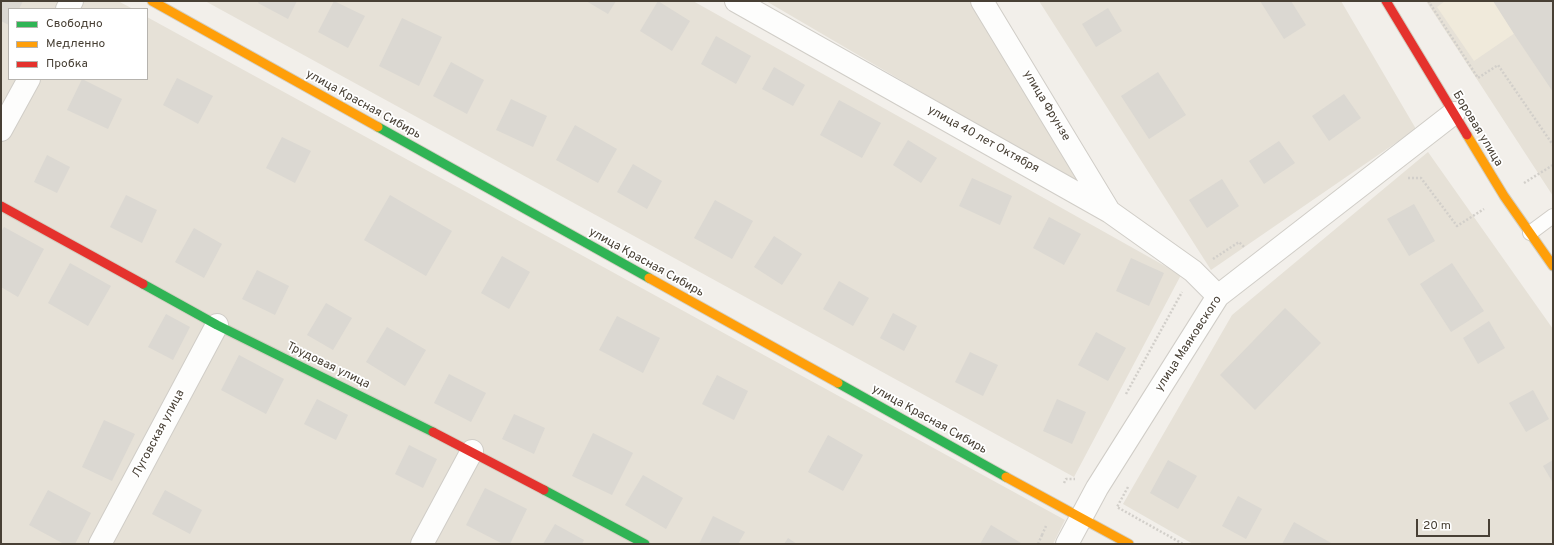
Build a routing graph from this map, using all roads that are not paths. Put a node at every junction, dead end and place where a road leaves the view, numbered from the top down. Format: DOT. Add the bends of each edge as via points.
graph roads {
  1 [pos="152,1"];
  2 [pos="736,1"];
  3 [pos="982,1"];
  4 [pos="1386,1"];
  5 [pos="28,80"];
  6 [pos="1454,113"];
  7 [pos="1,130"];
  8 [pos="1,206"];
  9 [pos="1110,212"];
  10 [pos="1553,216"];
  11 [pos="1530,234"];
  12 [pos="1553,266"];
  13 [pos="1218,296"];
  14 [pos="218,325"];
  15 [pos="472,451"];
  16 [pos="1081,517"];
  17 [pos="100,544"];
  18 [pos="422,544"];
  19 [pos="646,544"];
  20 [pos="1067,544"];
  21 [pos="1130,544"];
  1 -- 16 [label="main road, улица Красная Сибирь"];
  2 -- 9 [label="street, улица 40 лет Октября"];
  3 -- 9 [label="street, улица Фрунзе"];
  4 -- 6 [label="main road, Боровая улица"];
  5 -- 7 [label="street"];
  6 -- 11 [label="main road, Боровая улица"];
  6 -- 13 [label="street, улица Маяковского"];
  8 -- 14 [label="main road, Трудовая улица"];
  9 -- 13 [label="street, улица 40 лет Октября" via="1193,271"];
  10 -- 11 [label="lane"];
  11 -- 12 [label="main road, Боровая улица"];
  13 -- 16 [label="street, улица Маяковского"];
  14 -- 15 [label="main road, Трудовая улица"];
  14 -- 17 [label="street, Луговская улица"];
  15 -- 18 [label="street"];
  15 -- 19 [label="main road, Трудовая улица"];
  16 -- 20 [label="street, улица Маяковского"];
  16 -- 21 [label="main road, улица Красная Сибирь"];
}
